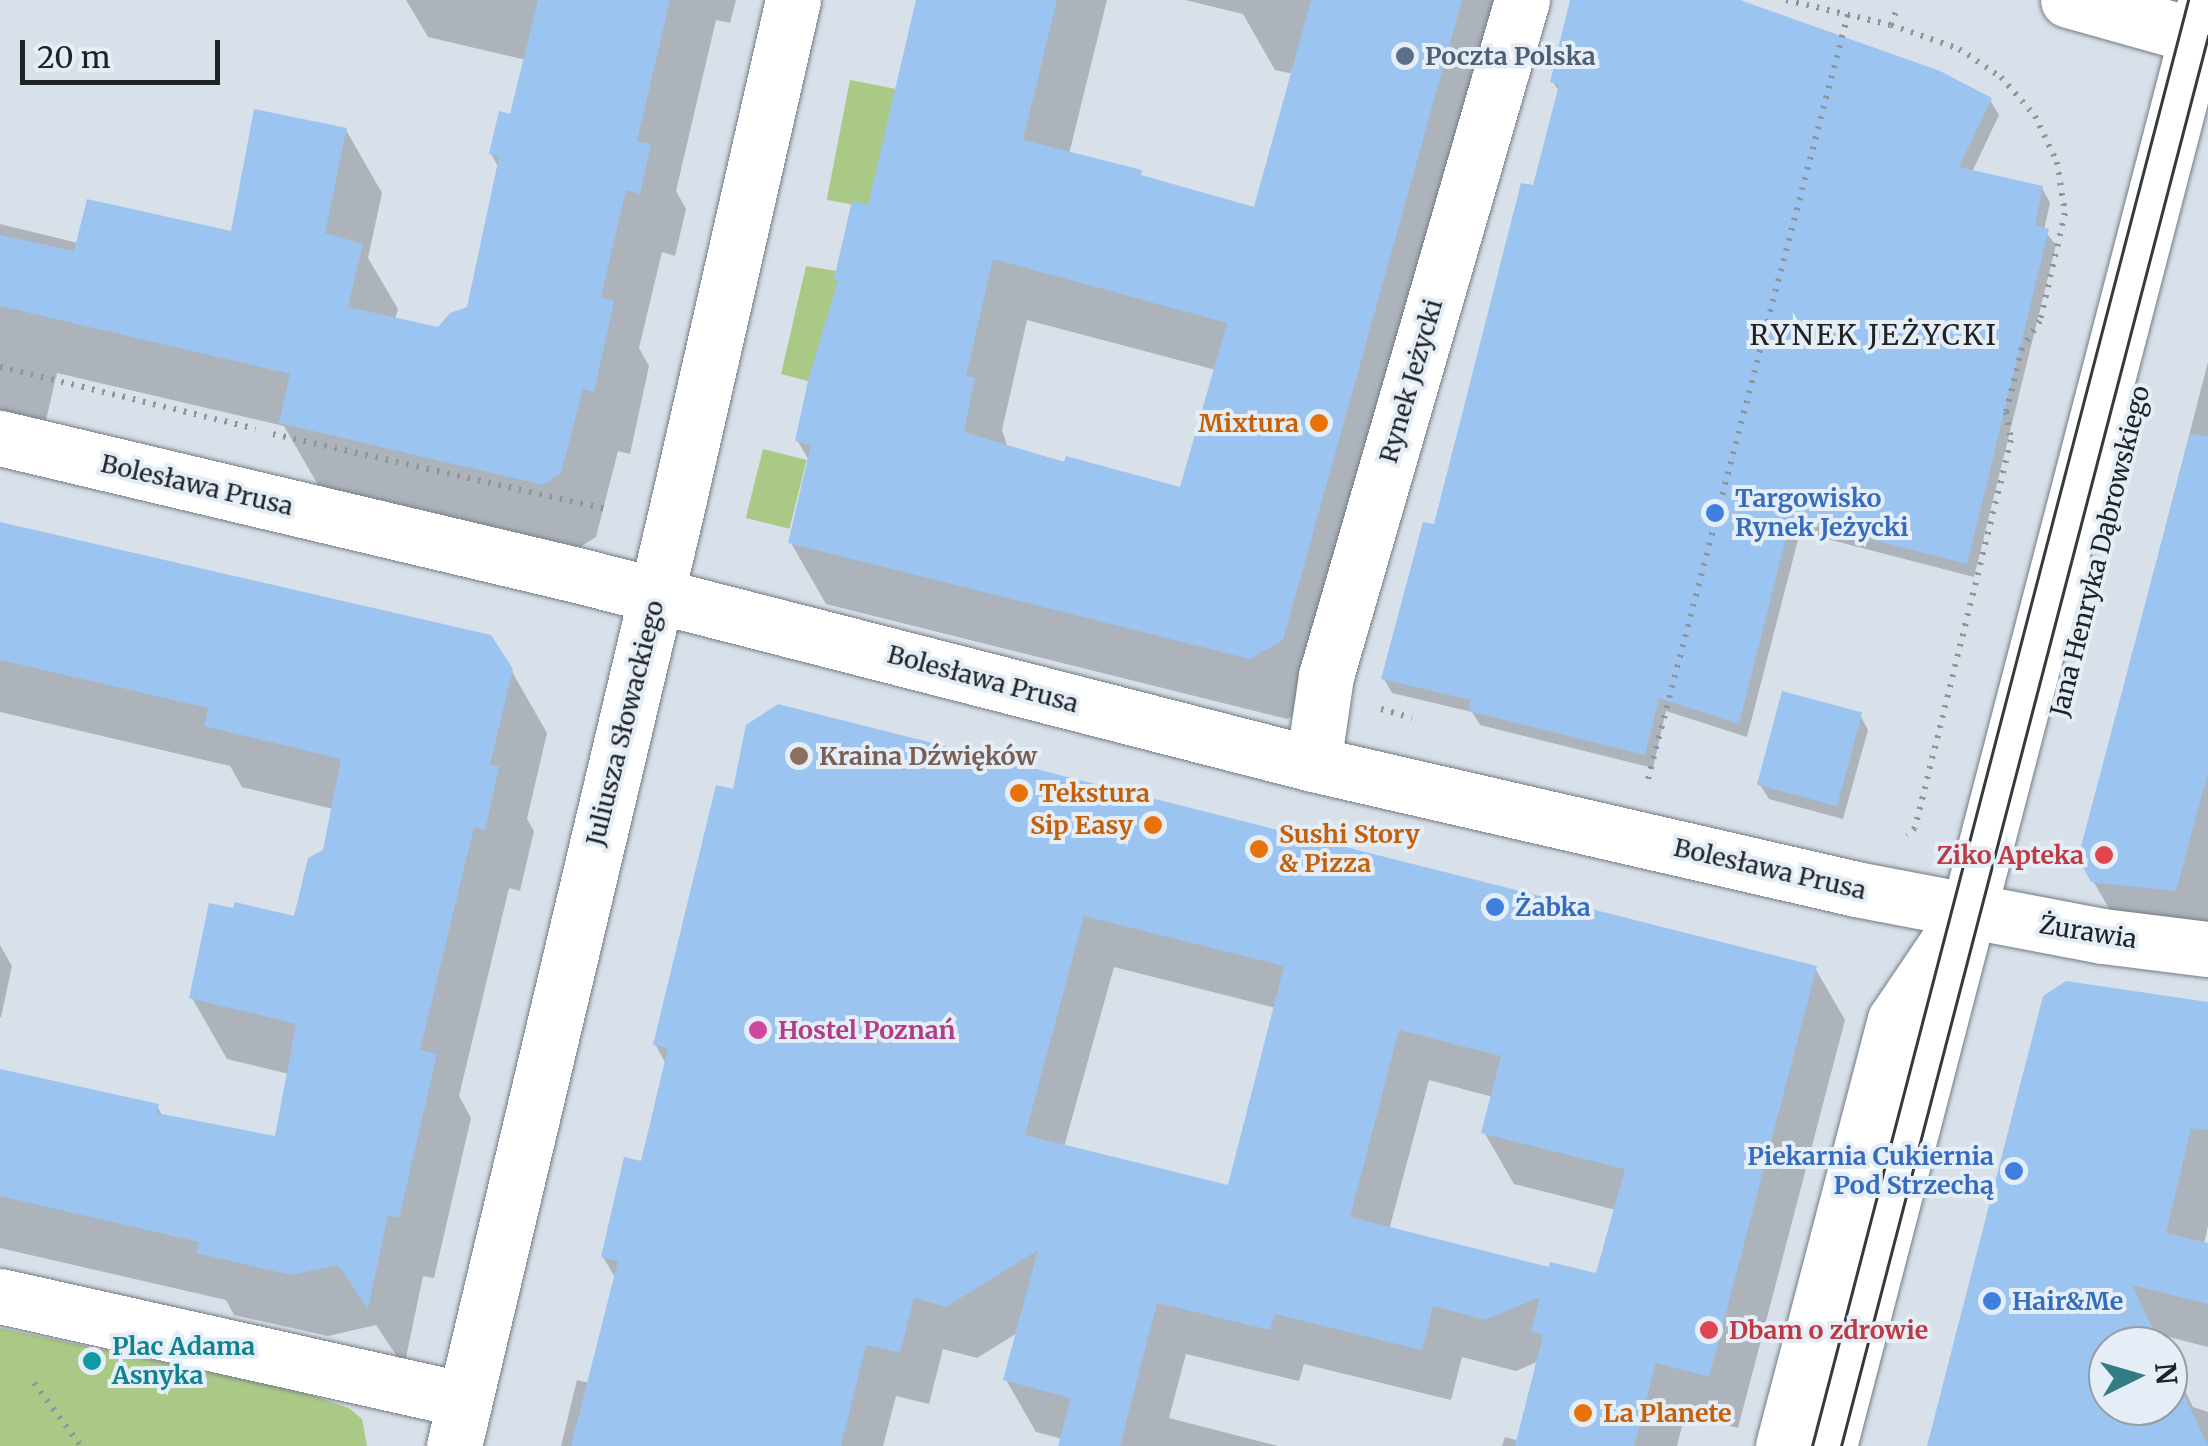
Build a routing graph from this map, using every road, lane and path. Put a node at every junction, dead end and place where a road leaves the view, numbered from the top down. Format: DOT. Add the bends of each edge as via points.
graph roads {
  1 [pos="792,0"];
  2 [pos="1522,0"];
  3 [pos="1786,0"];
  4 [pos="2068,0"];
  5 [pos="1898,6"];
  6 [pos="1848,14"];
  7 [pos="2202,18"];
  8 [pos="1892,25"];
  9 [pos="2059,235"];
  10 [pos="2071,238"];
  11 [pos="0,368"];
  12 [pos="0,438"];
  13 [pos="609,510"];
  14 [pos="657,595"];
  15 [pos="1323,694"];
  16 [pos="1423,721"];
  17 [pos="1313,764"];
  18 [pos="1629,775"];
  19 [pos="1648,780"];
  20 [pos="1666,785"];
  21 [pos="1894,842"];
  22 [pos="1968,912"];
  23 [pos="2208,949"];
  24 [pos="0,1296"];
  25 [pos="34,1383"];
  26 [pos="460,1423"];
  27 [pos="81,1446"];
  28 [pos="1783,1446"];
  29 [pos="1829,1446"];
  1 -- 14 [label="street, Juliusza Słowackiego"];
  2 -- 15 [label="street, Rynek Jeżycki"];
  3 -- 6 [label="path"];
  4 -- 7 [label="street"];
  5 -- 8 [label="path"];
  6 -- 8 [label="path"];
  6 -- 19 [label="path"];
  7 -- 22 [label="street, Jana Henryka Dąbrowskiego"];
  8 -- 9 [label="path" via="1958,49 2001,77 2035,116 2057,162 2065,213"];
  9 -- 10 [label="path"];
  9 -- 21 [label="path" via="2040,322 2022,348 2006,412 2011,440 1915,828"];
  11 -- 13 [label="path"];
  12 -- 14 [label="street, Bolesława Prusa"];
  14 -- 17 [label="street, Bolesława Prusa"];
  14 -- 26 [label="street, Juliusza Słowackiego"];
  15 -- 16 [label="path"];
  15 -- 17 [label="street, Rynek Jeżycki"];
  17 -- 22 [label="street, Bolesława Prusa"];
  18 -- 19 [label="path"];
  19 -- 20 [label="path"];
  22 -- 23 [label="street, Żurawia"];
  22 -- 28 [label="street, Jana Henryka Dąbrowskiego" via="1894,1020"];
  22 -- 29 [label="street, Jana Henryka Dąbrowskiego"];
  24 -- 26 [label="street"];
  25 -- 27 [label="path"];
}
